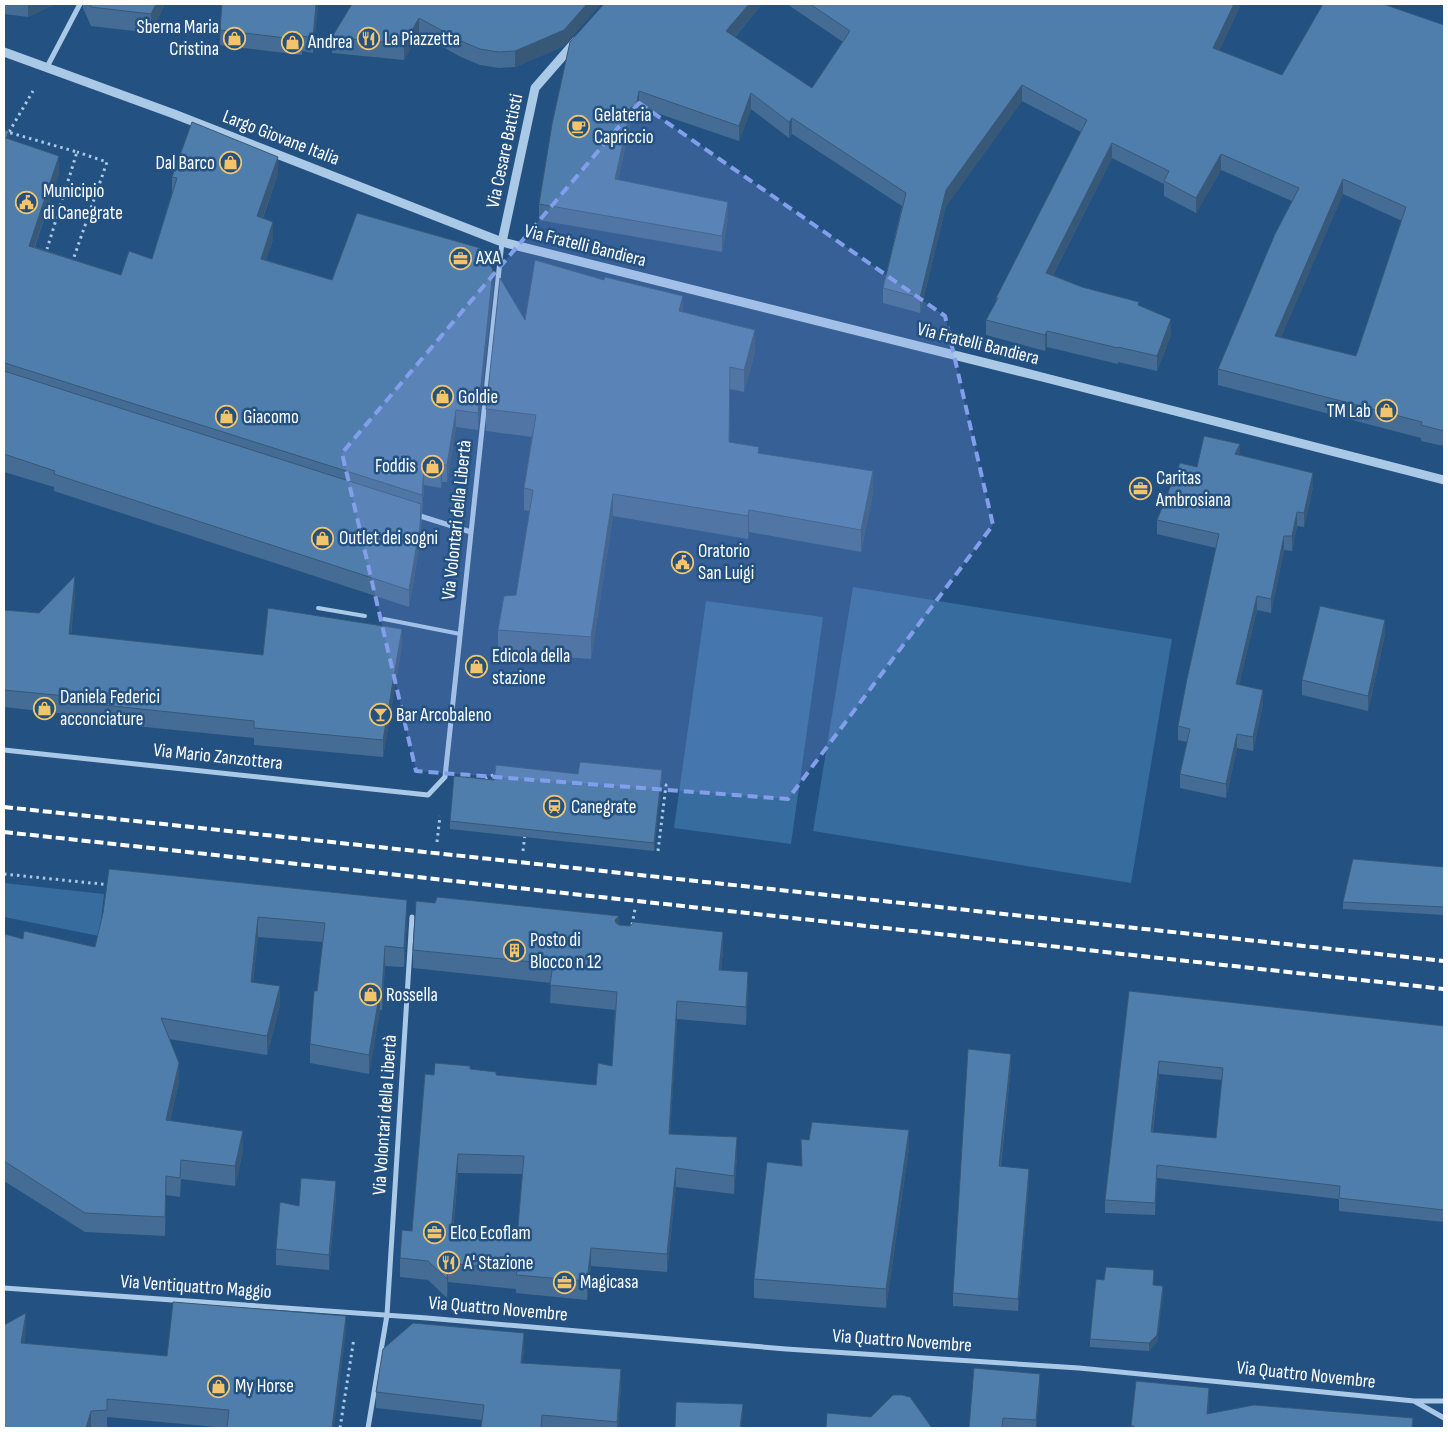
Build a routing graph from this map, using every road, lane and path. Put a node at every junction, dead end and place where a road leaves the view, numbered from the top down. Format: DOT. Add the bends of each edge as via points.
graph roads {
  1 [pos="80,4"];
  2 [pos="584,32"];
  3 [pos="4,52"];
  4 [pos="47,67"];
  5 [pos="4,131"];
  6 [pos="9,132"];
  7 [pos="78,152"];
  8 [pos="502,242"];
  9 [pos="47,249"];
  10 [pos="71,266"];
  11 [pos="1444,480"];
  12 [pos="414,514"];
  13 [pos="471,532"];
  14 [pos="318,608"];
  15 [pos="365,616"];
  16 [pos="384,619"];
  17 [pos="460,634"];
  18 [pos="4,750"];
  19 [pos="505,774"];
  20 [pos="477,782"];
  21 [pos="661,784"];
  22 [pos="428,795"];
  23 [pos="526,827"];
  24 [pos="439,828"];
  25 [pos="437,842"];
  26 [pos="523,851"];
  27 [pos="658,851"];
  28 [pos="4,874"];
  29 [pos="120,886"];
  30 [pos="635,909"];
  31 [pos="412,917"];
  32 [pos="632,927"];
  33 [pos="4,1288"];
  34 [pos="358,1313"];
  35 [pos="387,1315"];
  36 [pos="1414,1401"];
  37 [pos="1444,1402"];
  38 [pos="1444,1418"];
  39 [pos="340,1428"];
  40 [pos="368,1428"];
  1 -- 4 [label="street"];
  2 -- 8 [label="street, Via Cesare Battisti" via="535,88"];
  3 -- 4 [label="street, Largo Giovane Italia"];
  4 -- 6 [label="path"];
  4 -- 8 [label="street, Largo Giovane Italia"];
  5 -- 6 [label="path"];
  6 -- 7 [label="path"];
  7 -- 9 [label="path"];
  7 -- 10 [label="path" via="107,162"];
  8 -- 11 [label="street, Via Fratelli Bandiera"];
  8 -- 13 [label="street, Via Volontari della Libertà"];
  12 -- 13 [label="street"];
  13 -- 17 [label="street, Via Volontari della Libertà"];
  14 -- 15 [label="lane"];
  16 -- 17 [label="lane"];
  17 -- 22 [label="street, Via Volontari della Libertà" via="445,777"];
  18 -- 22 [label="street, Via Mario Zanzottera"];
  19 -- 20 [label="path" via="496,773"];
  21 -- 27 [label="path" via="666,785"];
  23 -- 26 [label="path"];
  24 -- 25 [label="path"];
  28 -- 29 [label="path"];
  30 -- 32 [label="path"];
  31 -- 35 [label="street, Via Volontari della Libertà"];
  33 -- 34 [label="street, Via Ventiquattro Maggio"];
  34 -- 35 [label="street, Via Ventiquattro Maggio"];
  34 -- 39 [label="path"];
  35 -- 36 [label="street, Via Quattro Novembre" via="776,1348 1079,1368"];
  35 -- 40 [label="street, Via Volontari della Libertà"];
  36 -- 37 [label="street, Via Quattro Novembre"];
  36 -- 38 [label="street, Via Quattro Novembre"];
}
